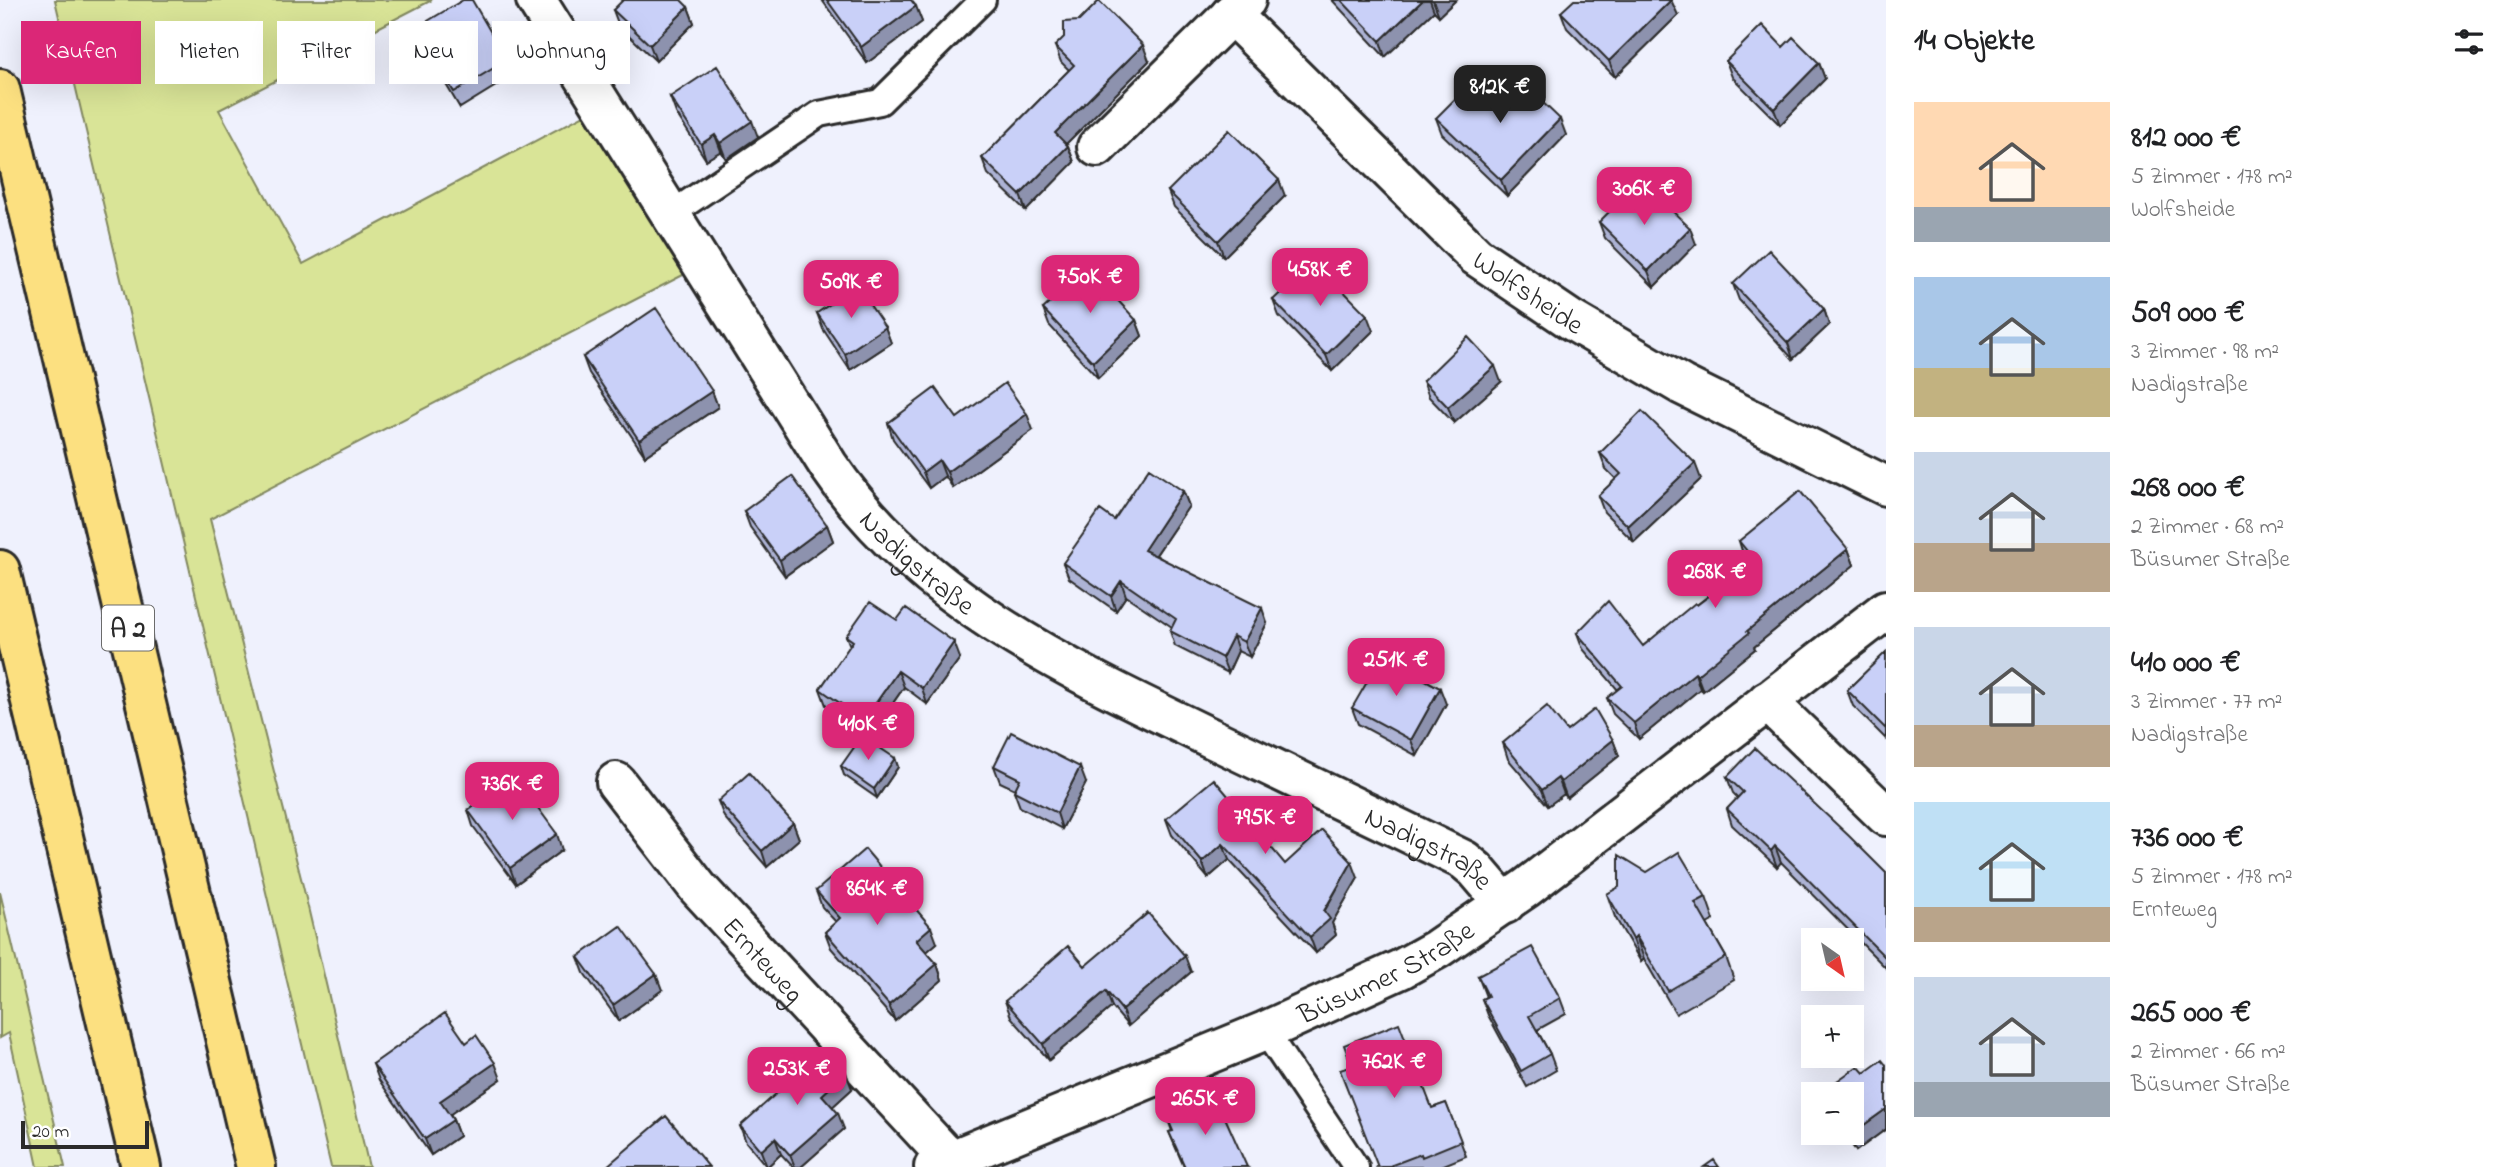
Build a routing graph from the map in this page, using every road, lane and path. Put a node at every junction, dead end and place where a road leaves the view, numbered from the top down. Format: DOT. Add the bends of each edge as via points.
graph roads {
  1 [pos="536,0"];
  2 [pos="983,0"];
  3 [pos="1239,7"];
  4 [pos="0,89"];
  5 [pos="1097,148"];
  6 [pos="671,214"];
  7 [pos="1886,486"];
  8 [pos="0,570"];
  9 [pos="1886,610"];
  10 [pos="1767,701"];
  11 [pos="616,782"];
  12 [pos="1886,816"];
  13 [pos="1505,904"];
  14 [pos="1265,1031"];
  15 [pos="942,1164"];
  16 [pos="141,1167"];
  17 [pos="256,1167"];
  18 [pos="1356,1167"];
  1 -- 6 [label="street, Nadigstraße"];
  2 -- 6 [label="lane" via="880,102 819,114"];
  3 -- 5 [label="street, Wolfsheide"];
  3 -- 7 [label="street, Wolfsheide" via="1476,256 1682,385"];
  4 -- 17 [label="highway, A 2"];
  6 -- 13 [label="street, Nadigstraße" via="844,489 905,555 942,586 989,621 1073,669 1464,860"];
  8 -- 16 [label="highway"];
  9 -- 10 [label="street, Büsumer Straße"];
  10 -- 12 [label="street"];
  10 -- 13 [label="street, Büsumer Straße"];
  11 -- 15 [label="street, Ernteweg" via="698,888"];
  13 -- 14 [label="street, Büsumer Straße" via="1401,969"];
  14 -- 15 [label="street, Büsumer Straße"];
  14 -- 18 [label="lane"];
}
